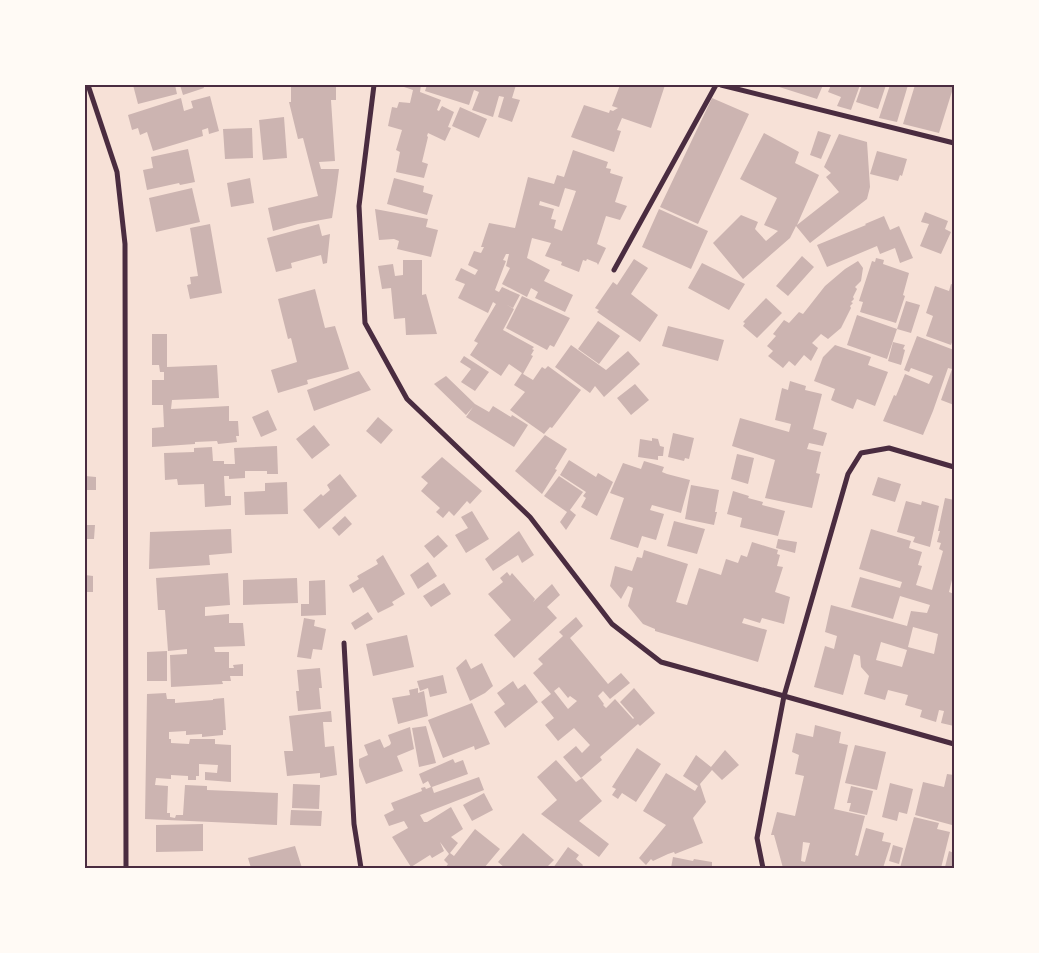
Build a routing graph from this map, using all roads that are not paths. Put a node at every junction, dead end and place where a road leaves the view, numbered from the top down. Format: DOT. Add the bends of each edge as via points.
graph roads {
  1 [pos="88,85"];
  2 [pos="374,85"];
  3 [pos="716,85"];
  4 [pos="721,85"];
  5 [pos="954,143"];
  6 [pos="614,270"];
  7 [pos="954,467"];
  8 [pos="344,643"];
  9 [pos="784,696"];
  10 [pos="954,744"];
  11 [pos="126,868"];
  12 [pos="361,868"];
  13 [pos="763,868"];
  1 -- 11 [label="street" via="117,172 125,244"];
  2 -- 9 [label="street" via="359,206 365,323 407,399 530,517 612,624 661,662"];
  3 -- 6 [label="street"];
  4 -- 5 [label="street"];
  7 -- 9 [label="street" via="889,448 861,453 848,474"];
  8 -- 12 [label="street" via="354,824"];
  9 -- 10 [label="street"];
  9 -- 13 [label="street" via="756,838"];
}
